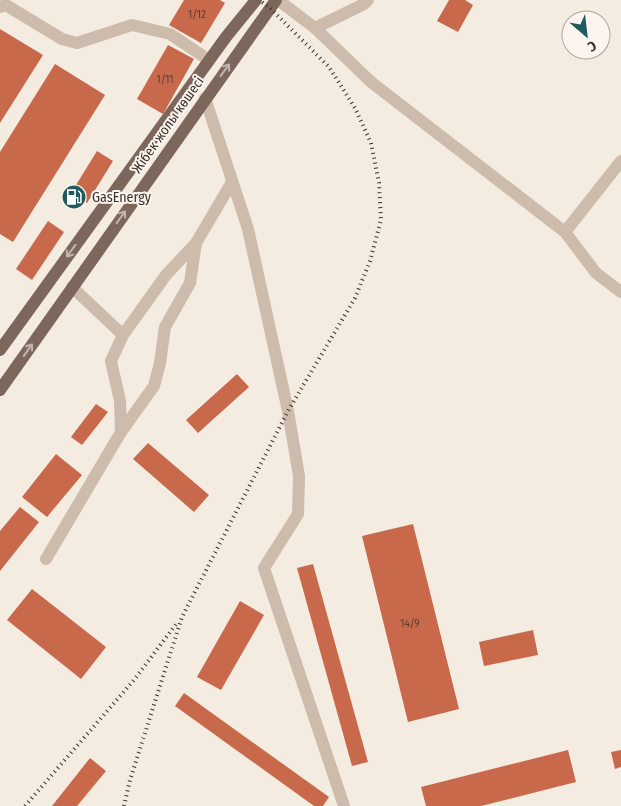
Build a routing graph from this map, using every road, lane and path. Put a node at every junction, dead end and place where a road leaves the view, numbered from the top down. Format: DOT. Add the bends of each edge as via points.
graph roads {
  1 [pos="256,0"];
  2 [pos="277,0"];
  3 [pos="368,0"];
  4 [pos="0,7"];
  5 [pos="315,28"];
  6 [pos="209,60"];
  7 [pos="204,98"];
  8 [pos="621,161"];
  9 [pos="232,182"];
  10 [pos="564,232"];
  11 [pos="196,243"];
  12 [pos="72,287"];
  13 [pos="621,292"];
  14 [pos="122,335"];
  15 [pos="0,350"];
  16 [pos="0,390"];
  17 [pos="121,432"];
  18 [pos="46,559"];
  19 [pos="344,806"];
  1 -- 6 [label="main road, Жібек жолы көшесі"];
  2 -- 5 [label="street"];
  7 -- 2 [label="main road, Жібек жолы көшесі, one-way"];
  3 -- 5 [label="street"];
  4 -- 6 [label="street" via="6,5 62,39 77,43 132,25 170,34"];
  5 -- 10 [label="street" via="371,82"];
  6 -- 15 [label="main road, Жібек жолы көшесі, one-way"];
  7 -- 9 [label="street"];
  12 -- 7 [label="main road, Жібек жолы көшесі, one-way"];
  8 -- 10 [label="street"];
  9 -- 11 [label="street"];
  9 -- 19 [label="street" via="254,257 299,476 298,514 264,568"];
  10 -- 13 [label="street" via="596,273"];
  11 -- 14 [label="street" via="166,275"];
  11 -- 17 [label="street" via="190,283 165,327 154,386"];
  12 -- 14 [label="street"];
  16 -- 12 [label="main road, Жібек жолы көшесі, one-way"];
  14 -- 17 [label="street" via="111,361 120,401"];
  17 -- 18 [label="street"];
}
